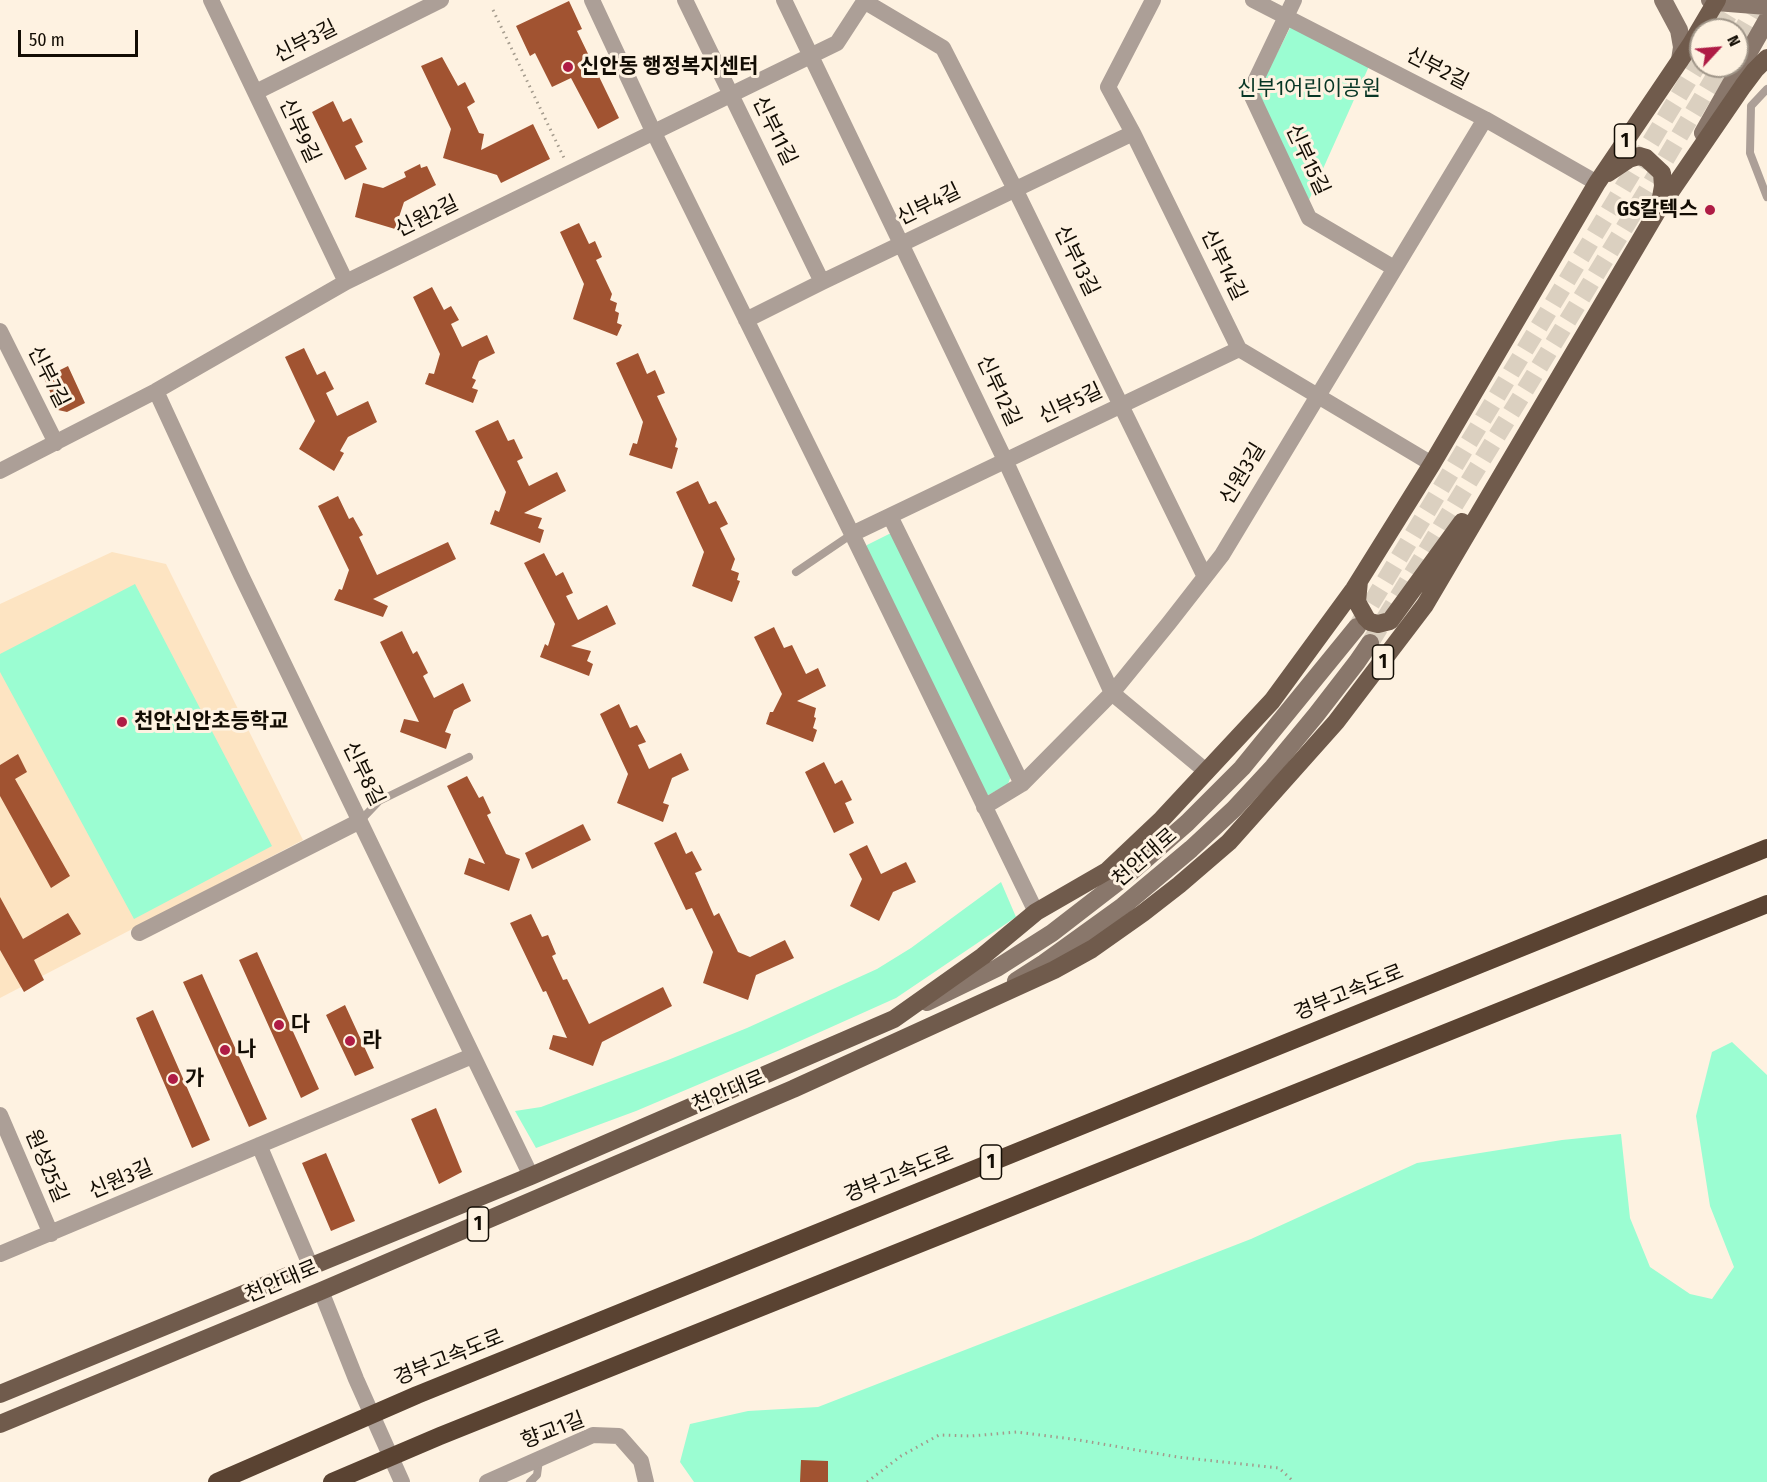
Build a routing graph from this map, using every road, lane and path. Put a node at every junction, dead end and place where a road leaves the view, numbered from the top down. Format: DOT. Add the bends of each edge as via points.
graph roads {
  1 [pos="211,0"];
  2 [pos="441,0"];
  3 [pos="592,0"];
  4 [pos="685,0"];
  5 [pos="784,0"];
  6 [pos="1153,0"];
  7 [pos="1253,0"];
  8 [pos="1294,0"];
  9 [pos="1663,0"];
  10 [pos="865,1"];
  11 [pos="1714,1"];
  12 [pos="1767,6"];
  13 [pos="493,10"];
  14 [pos="1285,16"];
  15 [pos="1767,20"];
  16 [pos="811,56"];
  17 [pos="1767,58"];
  18 [pos="1680,60"];
  19 [pos="1767,89"];
  20 [pos="256,92"];
  21 [pos="732,94"];
  22 [pos="1485,119"];
  23 [pos="653,131"];
  24 [pos="1133,133"];
  25 [pos="569,167"];
  26 [pos="1677,179"];
  27 [pos="1597,183"];
  28 [pos="1015,189"];
  29 [pos="1767,197"];
  30 [pos="1658,210"];
  31 [pos="903,243"];
  32 [pos="1394,268"];
  33 [pos="346,282"];
  34 [pos="822,282"];
  35 [pos="746,320"];
  36 [pos="0,331"];
  37 [pos="1239,349"];
  38 [pos="156,391"];
  39 [pos="1317,395"];
  40 [pos="1122,405"];
  41 [pos="1531,427"];
  42 [pos="56,443"];
  43 [pos="1005,460"];
  44 [pos="1432,464"];
  45 [pos="0,471"];
  46 [pos="890,516"];
  47 [pos="852,534"];
  48 [pos="796,572"];
  49 [pos="1205,577"];
  50 [pos="1360,580"];
  51 [pos="1357,627"];
  52 [pos="1370,643"];
  53 [pos="1113,693"];
  54 [pos="469,757"];
  55 [pos="1208,772"];
  56 [pos="1022,784"];
  57 [pos="984,807"];
  58 [pos="360,821"];
  59 [pos="1767,848"];
  60 [pos="1767,904"];
  61 [pos="1036,912"];
  62 [pos="140,933"];
  63 [pos="952,1018"];
  64 [pos="894,1019"];
  65 [pos="472,1056"];
  66 [pos="0,1114"];
  67 [pos="259,1145"];
  68 [pos="531,1176"];
  69 [pos="51,1234"];
  70 [pos="0,1254"];
  71 [pos="311,1268"];
  72 [pos="321,1291"];
  73 [pos="0,1394"];
  74 [pos="0,1424"];
  75 [pos="539,1459"];
  76 [pos="217,1482"];
  77 [pos="332,1482"];
  78 [pos="402,1482"];
  79 [pos="487,1482"];
  80 [pos="530,1482"];
  81 [pos="646,1482"];
  82 [pos="867,1482"];
  83 [pos="1294,1482"];
  1 -- 20 [label="street, 신부9길"];
  2 -- 20 [label="street, 신부3길"];
  3 -- 23 [label="street"];
  4 -- 21 [label="street, 신부11길"];
  5 -- 16 [label="street, 신부12길"];
  6 -- 24 [label="street, 신부14길" via="1108,87"];
  7 -- 14 [label="street, 신부2길"];
  8 -- 14 [label="street, 신부15길"];
  9 -- 18 [label="main road" via="1679,30"];
  10 -- 16 [label="street, 신원2길" via="837,43"];
  10 -- 28 [label="street, 신부13길" via="943,48"];
  11 -- 12 [label="main road"];
  11 -- 18 [label="main road, 1"];
  13 -- 25 [label="path"];
  14 -- 22 [label="street, 신부2길"];
  14 -- 32 [label="street, 신부15길" via="1250,92 1309,218"];
  15 -- 26 [label="main road"];
  16 -- 21 [label="street, 신원2길"];
  16 -- 31 [label="street, 신부12길"];
  17 -- 26 [label="main road"];
  18 -- 27 [label="main road, 1"];
  19 -- 29 [label="lane" via="1751,106 1750,153"];
  20 -- 33 [label="street, 신부9길"];
  21 -- 23 [label="street, 신원2길"];
  21 -- 34 [label="street, 신부11길"];
  22 -- 27 [label="street, 신부2길"];
  22 -- 32 [label="street, 신원3길"];
  23 -- 33 [label="street, 신원2길"];
  23 -- 35 [label="street"];
  24 -- 28 [label="street, 신부4길"];
  24 -- 37 [label="street, 신부14길"];
  26 -- 30 [label="main road, 1"];
  27 -- 30 [label="main road" via="1622,163 1635,157 1646,158 1662,172"];
  27 -- 44 [label="main road, 1"];
  28 -- 31 [label="street, 신부4길"];
  28 -- 40 [label="street, 신부13길"];
  30 -- 41 [label="main road, 1"];
  31 -- 34 [label="street, 신부4길"];
  31 -- 43 [label="street, 신부12길"];
  32 -- 39 [label="street, 신원3길"];
  33 -- 38 [label="street, 신원2길"];
  34 -- 35 [label="street, 신부4길"];
  35 -- 47 [label="street"];
  36 -- 42 [label="street, 신부7길"];
  37 -- 39 [label="street"];
  37 -- 40 [label="street, 신부5길"];
  38 -- 42 [label="street, 신원2길"];
  38 -- 58 [label="street, 신부8길"];
  39 -- 44 [label="street"];
  39 -- 49 [label="street, 신원3길"];
  40 -- 43 [label="street, 신부5길"];
  40 -- 49 [label="street, 신부13길"];
  41 -- 50 [label="main road" via="1390,621 1378,624 1366,618 1358,602"];
  41 -- 63 [label="main road, 1" via="1425,606 1336,722 1229,842 1179,885 1092,949"];
  42 -- 45 [label="street, 신원2길"];
  43 -- 46 [label="street, 신부5길"];
  43 -- 53 [label="street, 신부12길"];
  44 -- 50 [label="main road, 1"];
  46 -- 47 [label="street, 신부5길"];
  46 -- 56 [label="street"];
  47 -- 48 [label="lane"];
  47 -- 57 [label="street"];
  49 -- 53 [label="street, 신원3길"];
  50 -- 55 [label="main road, 1" via="1272,701"];
  51 -- 64 [label="main road, 천안대로" via="1242,768 1131,872 1052,933 997,968"];
  52 -- 63 [label="main road, 천안대로" via="1273,767 1191,849 1123,906 1044,963"];
  53 -- 55 [label="street, 신부12길"];
  53 -- 56 [label="street, 신원3길"];
  54 -- 58 [label="lane" via="379,801"];
  55 -- 61 [label="main road, 1" via="1107,871"];
  56 -- 57 [label="street, 신원3길"];
  57 -- 61 [label="street"];
  58 -- 62 [label="street"];
  58 -- 65 [label="street, 신부8길"];
  59 -- 76 [label="highway, 경부고속도로 / 1" via="417,1395"];
  60 -- 77 [label="highway, 1"];
  61 -- 64 [label="main road, 1" via="983,956"];
  63 -- 72 [label="main road, 천안대로 / 1"];
  64 -- 68 [label="main road, 천안대로 / 1"];
  65 -- 67 [label="street, 신원3길"];
  65 -- 68 [label="street, 신부8길"];
  66 -- 69 [label="street, 원성25길"];
  67 -- 69 [label="street, 신원3길"];
  67 -- 71 [label="street"];
  68 -- 71 [label="main road, 천안대로 / 1"];
  69 -- 70 [label="street, 신원3길"];
  71 -- 73 [label="main road, 천안대로"];
  72 -- 74 [label="main road, 천안대로 / 1"];
  72 -- 78 [label="street"];
  75 -- 79 [label="street, 향교1길"];
  75 -- 80 [label="lane" via="537,1475"];
  75 -- 81 [label="street, 향교1길" via="593,1436 619,1436 641,1461"];
  82 -- 83 [label="path" via="901,1456 939,1435 1017,1432 1279,1468"];
}
